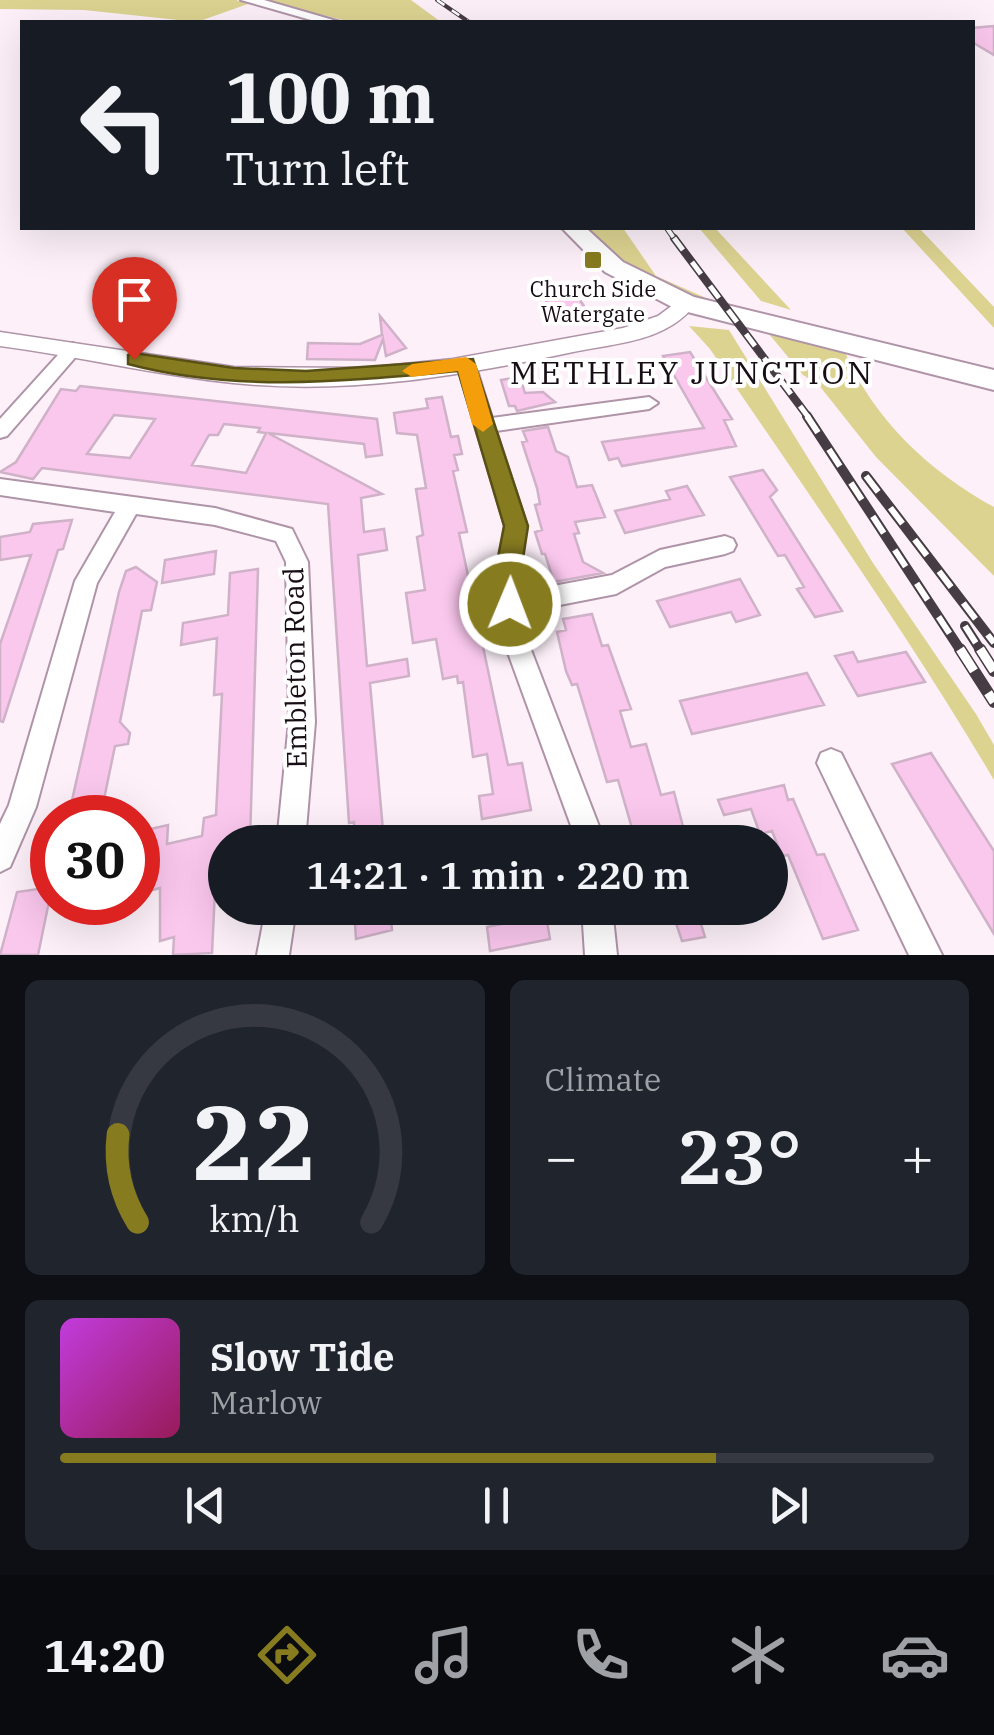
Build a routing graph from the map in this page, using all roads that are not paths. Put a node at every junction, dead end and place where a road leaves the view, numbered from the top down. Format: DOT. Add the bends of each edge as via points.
graph roads {
  1 [pos="248,0"];
  2 [pos="325,20"];
  3 [pos="575,230"];
  4 [pos="685,303"];
  5 [pos="0,340"];
  6 [pos="74,349"];
  7 [pos="466,364"];
  8 [pos="994,380"];
  9 [pos="649,404"];
  10 [pos="483,426"];
  11 [pos="0,432"];
  12 [pos="0,487"];
  13 [pos="128,507"];
  14 [pos="725,545"];
  15 [pos="510,604"];
  16 [pos="831,763"];
  17 [pos="293,825"];
  18 [pos="584,825"];
  19 [pos="0,857"];
  20 [pos="277,925"];
  21 [pos="601,925"];
  22 [pos="607,953"];
  23 [pos="922,954"];
  24 [pos="273,955"];
  1 -- 2 [label="main road"];
  3 -- 4 [label="main road" via="614,267"];
  4 -- 7 [label="main road" via="675,317 651,326"];
  4 -- 8 [label="main road"];
  5 -- 6 [label="main road"];
  6 -- 7 [label="main road" via="278,378"];
  6 -- 11 [label="street"];
  7 -- 10 [label="street"];
  9 -- 10 [label="street"];
  10 -- 15 [label="street" via="516,526"];
  12 -- 13 [label="street, Embleton Road"];
  13 -- 17 [label="street, Embleton Road" via="244,520 284,535 297,562 302,722"];
  13 -- 19 [label="street" via="86,581 22,807"];
  14 -- 15 [label="street" via="660,559 616,584"];
  15 -- 18 [label="street" via="519,650"];
  16 -- 23 [label="street"];
  20 -- 24 [label="street"];
  21 -- 22 [label="street"];
}
